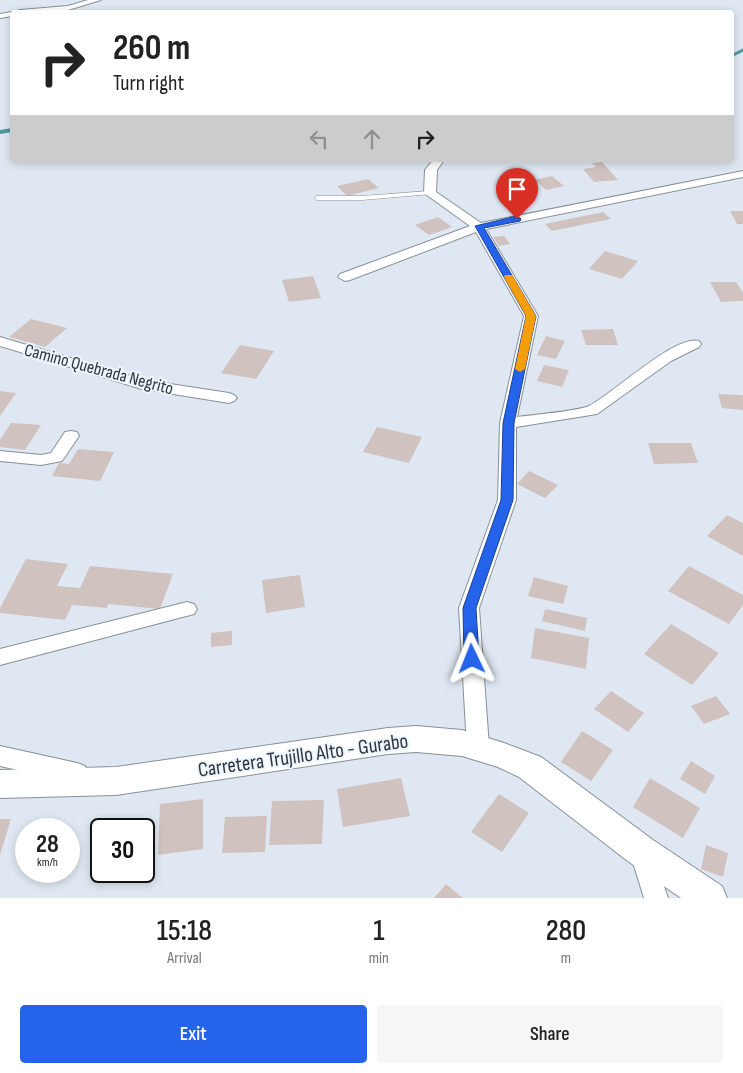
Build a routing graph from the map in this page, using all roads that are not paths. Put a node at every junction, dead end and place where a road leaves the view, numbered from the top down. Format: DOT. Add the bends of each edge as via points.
graph roads {
  1 [pos="98,0"];
  2 [pos="44,10"];
  3 [pos="437,162"];
  4 [pos="743,174"];
  5 [pos="430,193"];
  6 [pos="317,198"];
  7 [pos="479,226"];
  8 [pos="345,277"];
  9 [pos="0,341"];
  10 [pos="694,344"];
  11 [pos="229,398"];
  12 [pos="508,423"];
  13 [pos="70,436"];
  14 [pos="0,456"];
  15 [pos="187,609"];
  16 [pos="0,657"];
  17 [pos="478,747"];
  18 [pos="0,756"];
  19 [pos="116,781"];
  20 [pos="0,784"];
  21 [pos="641,851"];
  22 [pos="656,898"];
  23 [pos="710,898"];
  1 -- 2 [label="street"];
  3 -- 5 [label="street" via="431,170"];
  4 -- 7 [label="street"];
  5 -- 6 [label="lane"];
  5 -- 7 [label="street"];
  7 -- 8 [label="street"];
  7 -- 12 [label="street" via="531,316"];
  9 -- 11 [label="street, Camino Quebrada Negrito" via="142,384"];
  10 -- 12 [label="street" via="666,358 592,411"];
  12 -- 17 [label="street" via="507,500 469,608"];
  13 -- 14 [label="street" via="56,457 41,460"];
  15 -- 16 [label="street"];
  17 -- 19 [label="main road, Carretera Trujillo Alto - Gurabo" via="416,739 388,741"];
  17 -- 21 [label="main road, Carretera Trujillo Alto - Gurabo" via="530,767"];
  18 -- 19 [label="street"];
  19 -- 20 [label="main road, Carretera Trujillo Alto - Gurabo"];
  21 -- 22 [label="street"];
  21 -- 23 [label="main road, Carretera Trujillo Alto - Gurabo"];
}
